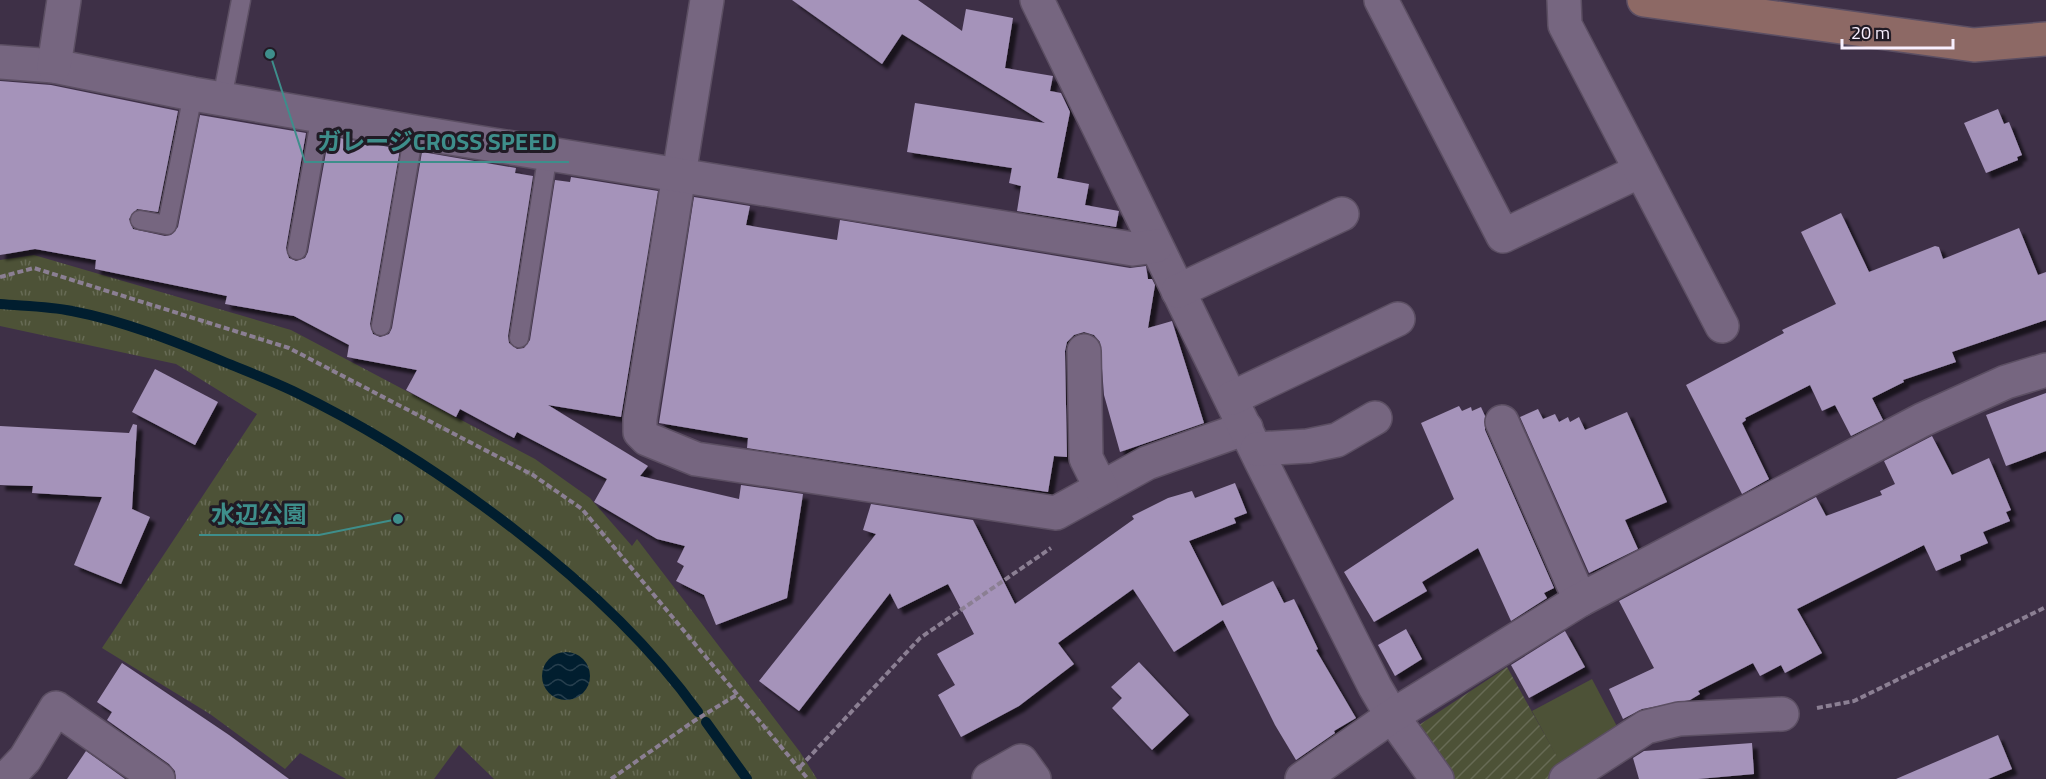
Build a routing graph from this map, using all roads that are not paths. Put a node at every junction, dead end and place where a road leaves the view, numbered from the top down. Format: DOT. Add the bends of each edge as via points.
graph roads {
  1 [pos="64,0"];
  2 [pos="241,0"];
  3 [pos="707,0"];
  4 [pos="1037,0"];
  5 [pos="1381,0"];
  6 [pos="1564,0"];
  7 [pos="1644,0"];
  8 [pos="2046,39"];
  9 [pos="0,63"];
  10 [pos="54,66"];
  11 [pos="207,96"];
  12 [pos="321,115"];
  13 [pos="414,132"];
  14 [pos="548,153"];
  15 [pos="1640,171"];
  16 [pos="677,174"];
  17 [pos="1342,214"];
  18 [pos="140,220"];
  19 [pos="1155,246"];
  20 [pos="297,250"];
  21 [pos="1178,291"];
  22 [pos="1398,319"];
  23 [pos="381,326"];
  24 [pos="1722,326"];
  25 [pos="519,338"];
  26 [pos="1084,351"];
  27 [pos="2046,370"];
  28 [pos="1232,398"];
  29 [pos="1375,418"];
  30 [pos="1502,422"];
  31 [pos="1251,439"];
  32 [pos="1101,488"];
  33 [pos="1580,600"];
  34 [pos="1782,714"];
  35 [pos="1392,716"];
  36 [pos="6,779"];
  37 [pos="158,779"];
  38 [pos="989,779"];
  39 [pos="1034,779"];
  40 [pos="1302,779"];
  41 [pos="1437,779"];
  42 [pos="1566,779"];
  1 -- 10 [label="street"];
  2 -- 11 [label="lane"];
  3 -- 16 [label="street"];
  4 -- 19 [label="street"];
  5 -- 15 [label="street" via="1503,236"];
  6 -- 15 [label="street" via="1565,25"];
  7 -- 8 [label="street" via="1974,45"];
  9 -- 10 [label="street"];
  10 -- 11 [label="street"];
  11 -- 12 [label="street"];
  11 -- 18 [label="lane" via="167,225"];
  12 -- 13 [label="street"];
  12 -- 20 [label="lane"];
  13 -- 14 [label="street"];
  13 -- 23 [label="lane"];
  14 -- 16 [label="street"];
  14 -- 25 [label="lane"];
  15 -- 24 [label="street"];
  16 -- 19 [label="street" via="1134,249"];
  16 -- 32 [label="street" via="640,418 640,432 647,439 696,459 1056,513"];
  17 -- 21 [label="street"];
  19 -- 21 [label="street"];
  21 -- 28 [label="street"];
  22 -- 28 [label="street"];
  26 -- 32 [label="street" via="1086,458"];
  27 -- 33 [label="street" via="2006,382 1922,420"];
  28 -- 31 [label="street"];
  29 -- 31 [label="street" via="1337,440 1308,446"];
  30 -- 33 [label="street"];
  31 -- 32 [label="street" via="1146,463"];
  31 -- 35 [label="street"];
  33 -- 35 [label="street"];
  34 -- 42 [label="street" via="1679,719 1646,727"];
  35 -- 40 [label="street"];
  35 -- 41 [label="street"];
  36 -- 37 [label="street" via="25,759 56,708"];
  38 -- 39 [label="street" via="1021,761"];
}
